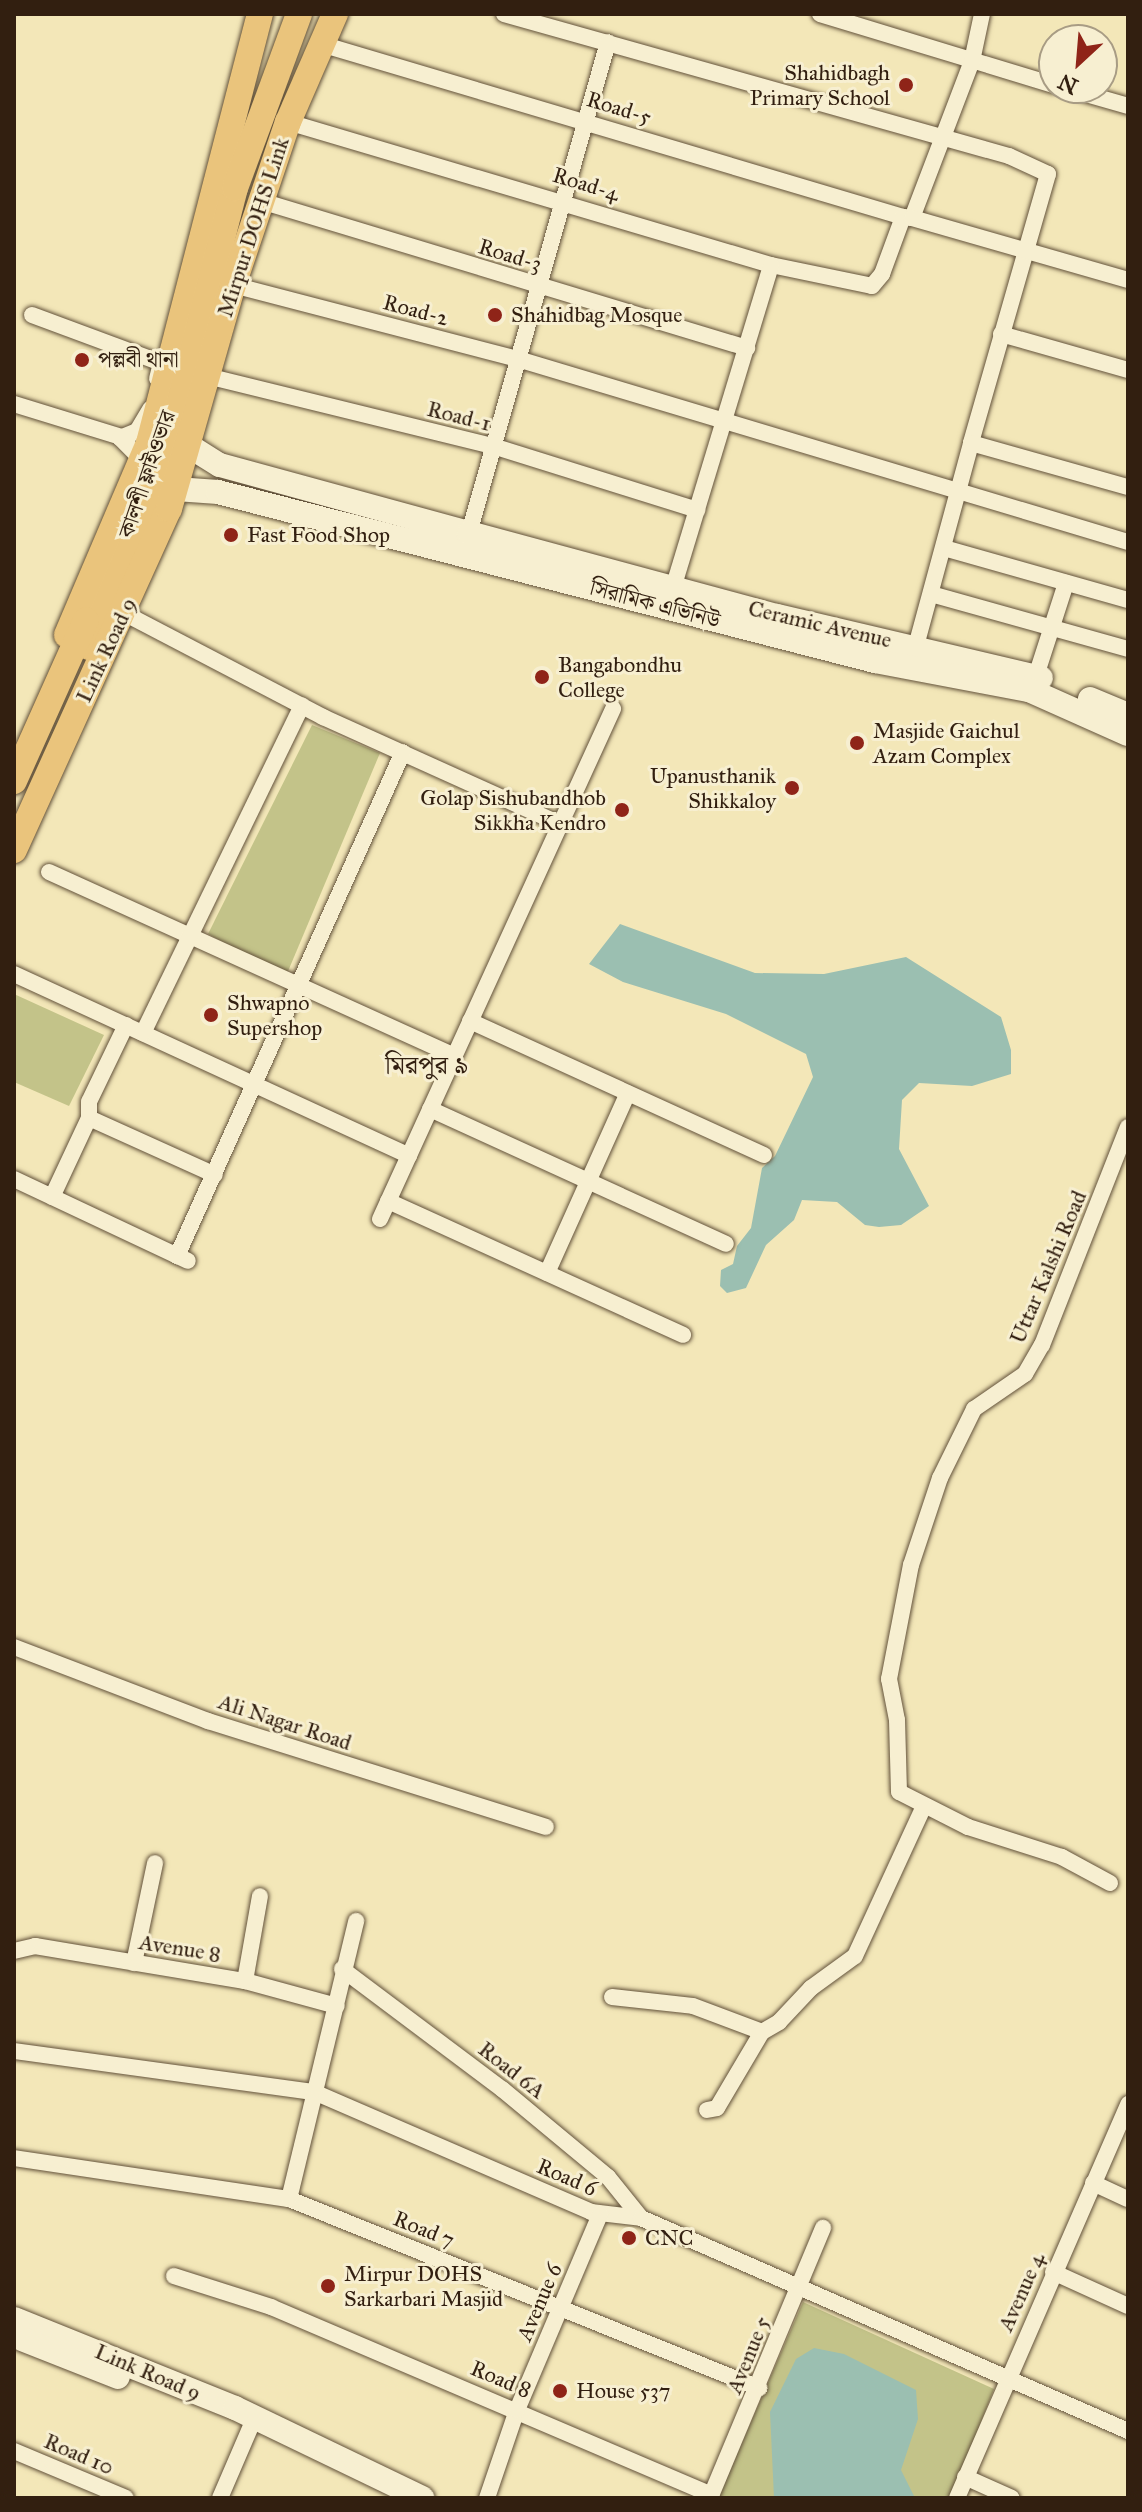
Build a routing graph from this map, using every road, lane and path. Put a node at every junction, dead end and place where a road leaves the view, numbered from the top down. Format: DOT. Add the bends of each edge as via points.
graph roads {
  1 [pos="260,14"];
  2 [pos="280,14"];
  3 [pos="299,14"];
  4 [pos="335,14"];
  5 [pos="504,14"];
  6 [pos="820,14"];
  7 [pos="982,14"];
  8 [pos="558,21"];
  9 [pos="608,42"];
  10 [pos="321,44"];
  11 [pos="972,61"];
  12 [pos="1038,80"];
  13 [pos="586,121"];
  14 [pos="288,122"];
  15 [pos="938,140"];
  16 [pos="562,199"];
  17 [pos="261,201"];
  18 [pos="907,218"];
  19 [pos="1027,251"];
  20 [pos="771,265"];
  21 [pos="1128,280"];
  22 [pos="233,285"];
  23 [pos="535,286"];
  24 [pos="32,315"];
  25 [pos="1001,334"];
  26 [pos="747,348"];
  27 [pos="521,360"];
  28 [pos="1128,370"];
  29 [pos="207,376"];
  30 [pos="14,404"];
  31 [pos="724,423"];
  32 [pos="120,438"];
  33 [pos="971,443"];
  34 [pos="189,446"];
  35 [pos="496,447"];
  36 [pos="146,452"];
  37 [pos="1128,487"];
  38 [pos="176,489"];
  39 [pos="961,492"];
  40 [pos="697,510"];
  41 [pos="469,533"];
  42 [pos="1128,542"];
  43 [pos="944,548"];
  44 [pos="1066,583"];
  45 [pos="674,585"];
  46 [pos="931,594"];
  47 [pos="1128,600"];
  48 [pos="124,613"];
  49 [pos="1051,626"];
  50 [pos="916,646"];
  51 [pos="1128,649"];
  52 [pos="1036,676"];
  53 [pos="302,706"];
  54 [pos="613,709"];
  55 [pos="1128,715"];
  56 [pos="1128,734"];
  57 [pos="14,752"];
  58 [pos="403,752"];
  59 [pos="14,781"];
  60 [pos="14,822"];
  61 [pos="560,824"];
  62 [pos="14,850"];
  63 [pos="49,872"];
  64 [pos="189,936"];
  65 [pos="14,974"];
  66 [pos="300,987"];
  67 [pos="470,1021"];
  68 [pos="126,1025"];
  69 [pos="143,1033"];
  70 [pos="454,1056"];
  71 [pos="256,1085"];
  72 [pos="628,1093"];
  73 [pos="430,1109"];
  74 [pos="89,1118"];
  75 [pos="1128,1127"];
  76 [pos="764,1155"];
  77 [pos="409,1156"];
  78 [pos="215,1175"];
  79 [pos="14,1179"];
  80 [pos="588,1181"];
  81 [pos="52,1197"];
  82 [pos="388,1201"];
  83 [pos="380,1219"];
  84 [pos="726,1244"];
  85 [pos="547,1273"];
  86 [pos="683,1335"];
  87 [pos="14,1647"];
  88 [pos="924,1806"];
  89 [pos="546,1827"];
  90 [pos="155,1863"];
  91 [pos="1110,1883"];
  92 [pos="260,1896"];
  93 [pos="356,1921"];
  94 [pos="14,1951"];
  95 [pos="134,1963"];
  96 [pos="342,1969"];
  97 [pos="245,1981"];
  98 [pos="612,1997"];
  99 [pos="337,2006"];
  100 [pos="762,2032"];
  101 [pos="14,2051"];
  102 [pos="314,2092"];
  103 [pos="1128,2104"];
  104 [pos="707,2110"];
  105 [pos="14,2158"];
  106 [pos="1093,2183"];
  107 [pos="289,2199"];
  108 [pos="1128,2199"];
  109 [pos="600,2214"];
  110 [pos="641,2218"];
  111 [pos="823,2228"];
  112 [pos="1053,2272"];
  113 [pos="174,2276"];
  114 [pos="798,2289"];
  115 [pos="1128,2306"];
  116 [pos="560,2307"];
  117 [pos="14,2319"];
  118 [pos="14,2336"];
  119 [pos="1007,2376"];
  120 [pos="759,2388"];
  121 [pos="517,2410"];
  122 [pos="252,2424"];
  123 [pos="1128,2431"];
  124 [pos="14,2451"];
  125 [pos="965,2477"];
  126 [pos="711,2496"];
  127 [pos="126,2498"];
  128 [pos="220,2498"];
  129 [pos="422,2498"];
  130 [pos="487,2498"];
  131 [pos="957,2498"];
  132 [pos="1012,2498"];
  1 -- 36 [label="main road, Mirpur DOHS Link"];
  2 -- 59 [label="main road, কালশী ফ্লাইওভার" via="224,186 150,478"];
  3 -- 60 [label="main road" via="235,188 161,476"];
  4 -- 10 [label="main road, Mirpur DOHS Link"];
  5 -- 8 [label="street"];
  6 -- 11 [label="street"];
  7 -- 11 [label="street"];
  8 -- 9 [label="street"];
  9 -- 13 [label="street"];
  9 -- 15 [label="street"];
  10 -- 13 [label="street, Road-5"];
  10 -- 14 [label="main road, Mirpur DOHS Link"];
  11 -- 12 [label="street"];
  11 -- 15 [label="street"];
  13 -- 16 [label="street"];
  13 -- 18 [label="street, Road-5"];
  14 -- 16 [label="street, Road-4"];
  14 -- 17 [label="main road, Mirpur DOHS Link"];
  15 -- 18 [label="street"];
  15 -- 19 [label="street" via="1009,156 1048,174"];
  16 -- 20 [label="street, Road-4"];
  16 -- 23 [label="street"];
  17 -- 22 [label="main road, Mirpur DOHS Link"];
  17 -- 23 [label="street, Road-3"];
  18 -- 19 [label="street, Road-5"];
  18 -- 20 [label="street, Road-4" via="872,286"];
  19 -- 21 [label="street, Road-5"];
  19 -- 25 [label="street"];
  20 -- 26 [label="street"];
  22 -- 27 [label="street, Road-2"];
  22 -- 29 [label="main road, Mirpur DOHS Link"];
  23 -- 26 [label="street, Road-3"];
  23 -- 27 [label="street"];
  24 -- 32 [label="street" via="161,363 147,417 137,431"];
  25 -- 28 [label="street"];
  25 -- 33 [label="street"];
  26 -- 31 [label="street"];
  27 -- 31 [label="street, Road-2"];
  27 -- 35 [label="street"];
  29 -- 34 [label="main road, Mirpur DOHS Link"];
  29 -- 35 [label="street, Road-1"];
  30 -- 32 [label="street"];
  31 -- 39 [label="street, Road-2"];
  31 -- 40 [label="street"];
  32 -- 36 [label="street"];
  33 -- 37 [label="street"];
  33 -- 39 [label="street"];
  34 -- 38 [label="main road, Link Road 9"];
  34 -- 41 [label="main road, Ceramic Avenue" via="220,465"];
  35 -- 40 [label="street, Road-1"];
  35 -- 41 [label="street"];
  36 -- 57 [label="main road, Link Road 9"];
  38 -- 48 [label="main road, Link Road 9"];
  38 -- 56 [label="main road, সিরামিক এভিনিউ" via="218,492 875,661 1029,690"];
  39 -- 42 [label="street, Road-2"];
  39 -- 43 [label="street"];
  40 -- 45 [label="street"];
  41 -- 45 [label="main road, Ceramic Avenue"];
  43 -- 44 [label="street"];
  43 -- 46 [label="street"];
  44 -- 47 [label="street"];
  44 -- 49 [label="street"];
  45 -- 50 [label="main road, Ceramic Avenue" via="777,616"];
  46 -- 49 [label="street"];
  46 -- 50 [label="street"];
  48 -- 53 [label="street"];
  48 -- 62 [label="main road, Link Road 9"];
  49 -- 51 [label="street"];
  49 -- 52 [label="street"];
  50 -- 52 [label="main road, Ceramic Avenue"];
  52 -- 55 [label="main road, Ceramic Avenue"];
  53 -- 58 [label="street"];
  53 -- 64 [label="street"];
  54 -- 61 [label="street"];
  58 -- 61 [label="street"];
  58 -- 66 [label="street"];
  61 -- 67 [label="street"];
  63 -- 64 [label="street"];
  64 -- 66 [label="street"];
  64 -- 69 [label="street"];
  65 -- 68 [label="street"];
  66 -- 70 [label="street"];
  66 -- 71 [label="street"];
  67 -- 70 [label="street"];
  67 -- 72 [label="street"];
  68 -- 69 [label="street"];
  68 -- 74 [label="street" via="89,1102"];
  69 -- 71 [label="street"];
  70 -- 73 [label="street"];
  71 -- 77 [label="street"];
  71 -- 78 [label="street"];
  72 -- 76 [label="street"];
  72 -- 80 [label="street"];
  73 -- 77 [label="street"];
  73 -- 80 [label="street"];
  74 -- 78 [label="street"];
  74 -- 81 [label="street"];
  75 -- 88 [label="street, Uttar Kalshi Road" via="1042,1345 1025,1374 974,1409 940,1478 911,1565 889,1679 897,1720 899,1792"];
  77 -- 82 [label="street"];
  78 -- 81 [label="street" via="182,1258"];
  79 -- 81 [label="street"];
  80 -- 84 [label="street"];
  80 -- 85 [label="street"];
  82 -- 83 [label="street"];
  82 -- 85 [label="street"];
  85 -- 86 [label="street"];
  87 -- 89 [label="street, Ali Nagar Road" via="208,1721"];
  88 -- 91 [label="street" via="968,1827 1062,1857"];
  88 -- 100 [label="street" via="855,1956"];
  90 -- 95 [label="street"];
  92 -- 97 [label="street"];
  93 -- 96 [label="street"];
  94 -- 95 [label="street, Avenue 8" via="35,1946"];
  95 -- 97 [label="street, Avenue 8"];
  96 -- 99 [label="street"];
  96 -- 110 [label="street, Road 6A" via="608,2177"];
  97 -- 99 [label="street, Avenue 8"];
  98 -- 100 [label="street" via="693,2006"];
  99 -- 102 [label="street"];
  100 -- 104 [label="street" via="717,2108"];
  101 -- 102 [label="street, Road 6"];
  102 -- 107 [label="street"];
  102 -- 109 [label="street, Road 6"];
  103 -- 106 [label="street, Avenue 4"];
  105 -- 107 [label="street, Road 7"];
  106 -- 108 [label="street"];
  106 -- 112 [label="street, Avenue 4"];
  107 -- 116 [label="street, Road 7"];
  109 -- 110 [label="street, Road 6"];
  109 -- 116 [label="street, Avenue 6"];
  110 -- 114 [label="street, Road 6"];
  111 -- 114 [label="street, Avenue 5"];
  112 -- 115 [label="street"];
  112 -- 119 [label="street, Avenue 4"];
  113 -- 121 [label="street, Road 8" via="271,2307"];
  114 -- 119 [label="street, Road 6"];
  114 -- 120 [label="street, Avenue 5"];
  116 -- 120 [label="street, Road 7"];
  116 -- 121 [label="street, Avenue 6"];
  117 -- 122 [label="main road, Link Road 9"];
  118 -- 122 [label="main road, Link Road 9"];
  119 -- 123 [label="street, Road 6"];
  119 -- 125 [label="street, Avenue 4"];
  120 -- 126 [label="street, Avenue 5"];
  121 -- 126 [label="street, Road 8"];
  121 -- 130 [label="street, Avenue 6"];
  122 -- 128 [label="street"];
  122 -- 129 [label="main road, Link Road 9"];
  124 -- 127 [label="street, Road 10"];
  125 -- 131 [label="street, Avenue 4"];
  125 -- 132 [label="street"];
}
